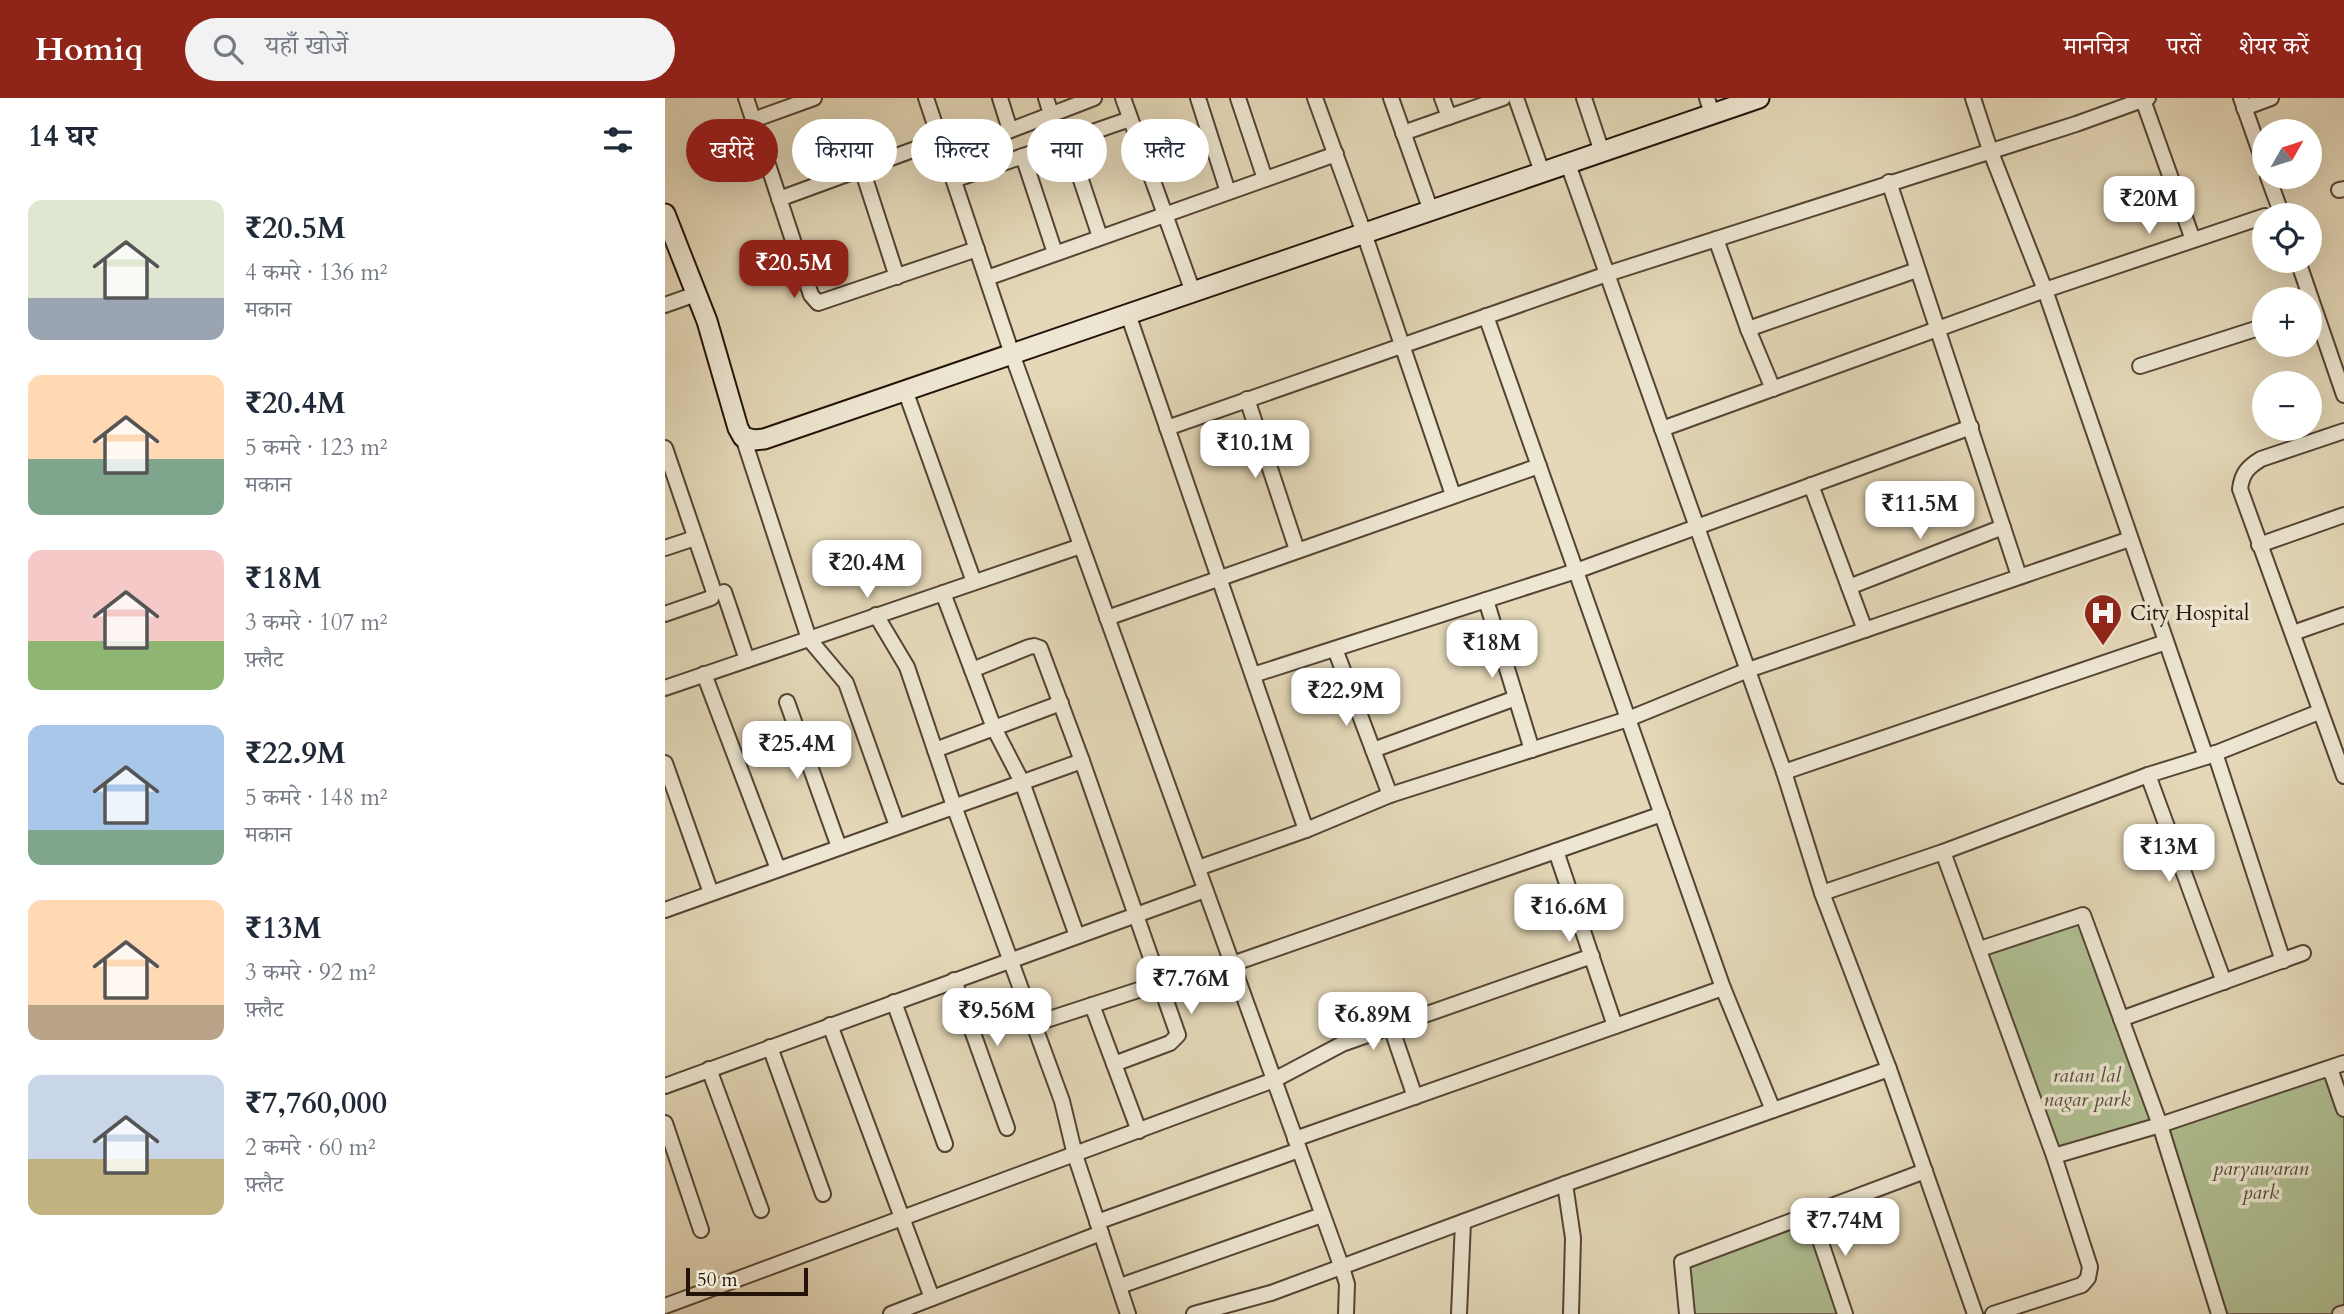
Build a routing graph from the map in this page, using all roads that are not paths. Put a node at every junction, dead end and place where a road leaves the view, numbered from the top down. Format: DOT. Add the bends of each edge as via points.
graph roads {
  1 [pos="746,98"];
  2 [pos="814,98"];
  3 [pos="926,98"];
  4 [pos="1000,98"];
  5 [pos="1046,98"];
  6 [pos="1094,98"];
  7 [pos="1123,98"];
  8 [pos="1198,98"];
  9 [pos="1238,98"];
  10 [pos="1315,98"];
  11 [pos="1391,98"];
  12 [pos="1442,98"];
  13 [pos="1503,98"];
  14 [pos="1516,98"];
  15 [pos="1584,98"];
  16 [pos="1759,98"];
  17 [pos="1973,98"];
  18 [pos="2271,98"];
  19 [pos="2146,99"];
  20 [pos="2243,103"];
  21 [pos="1709,106"];
  22 [pos="1052,114"];
  23 [pos="1449,117"];
  24 [pos="753,119"];
  25 [pos="756,119"];
  26 [pos="933,119"];
  27 [pos="1007,119"];
  28 [pos="1131,119"];
  29 [pos="1013,129"];
  30 [pos="2252,129"];
  31 [pos="1403,133"];
  32 [pos="1990,150"];
  33 [pos="1602,152"];
  34 [pos="1336,154"];
  35 [pos="1027,155"];
  36 [pos="1023,156"];
  37 [pos="1013,159"];
  38 [pos="1568,164"];
  39 [pos="1542,172"];
  40 [pos="1265,179"];
  41 [pos="773,182"];
  42 [pos="826,182"];
  43 [pos="866,182"];
  44 [pos="955,182"];
  45 [pos="1082,182"];
  46 [pos="1154,182"];
  47 [pos="1889,182"];
  48 [pos="1228,192"];
  49 [pos="779,199"];
  50 [pos="1431,211"];
  51 [pos="1165,213"];
  52 [pos="665,214"];
  53 [pos="2252,221"];
  54 [pos="1364,233"];
  55 [pos="1100,237"];
  56 [pos="1716,239"];
  57 [pos="2193,240"];
  58 [pos="977,249"];
  59 [pos="1055,254"];
  60 [pos="1917,270"];
  61 [pos="1607,274"];
  62 [pos="897,277"];
  63 [pos="987,278"];
  64 [pos="2045,290"];
  65 [pos="1193,292"];
  66 [pos="696,294"];
  67 [pos="665,305"];
  68 [pos="1128,314"];
  69 [pos="1486,316"];
  70 [pos="1748,329"];
  71 [pos="1939,329"];
  72 [pos="2252,330"];
  73 [pos="2322,337"];
  74 [pos="1402,344"];
  75 [pos="1012,354"];
  76 [pos="2140,366"];
  77 [pos="1773,389"];
  78 [pos="905,390"];
  79 [pos="2344,395"];
  80 [pos="1247,399"];
  81 [pos="1971,427"];
  82 [pos="1167,428"];
  83 [pos="1662,429"];
  84 [pos="2344,431"];
  85 [pos="743,437"];
  86 [pos="665,448"];
  87 [pos="1539,466"];
  88 [pos="669,476"];
  89 [pos="1811,485"];
  90 [pos="1453,495"];
  91 [pos="2344,515"];
  92 [pos="1697,527"];
  93 [pos="2003,527"];
  94 [pos="695,538"];
  95 [pos="2130,539"];
  96 [pos="2259,545"];
  97 [pos="1081,546"];
  98 [pos="665,548"];
  99 [pos="1297,550"];
  100 [pos="1576,571"];
  101 [pos="2019,576"];
  102 [pos="1219,577"];
  103 [pos="974,582"];
  104 [pos="1849,587"];
  105 [pos="724,592"];
  106 [pos="943,593"];
  107 [pos="1486,600"];
  108 [pos="665,614"];
  109 [pos="876,615"];
  110 [pos="2344,615"];
  111 [pos="1107,618"];
  112 [pos="1865,629"];
  113 [pos="2294,633"];
  114 [pos="809,639"];
  115 [pos="2166,642"];
  116 [pos="1335,649"];
  117 [pos="747,660"];
  118 [pos="972,670"];
  119 [pos="1748,670"];
  120 [pos="704,674"];
  121 [pos="1253,675"];
  122 [pos="665,688"];
  123 [pos="1516,698"];
  124 [pos="787,702"];
  125 [pos="1061,703"];
  126 [pos="2319,712"];
  127 [pos="1628,719"];
  128 [pos="994,728"];
  129 [pos="935,750"];
  130 [pos="1373,750"];
  131 [pos="1532,750"];
  132 [pos="2211,755"];
  133 [pos="1082,761"];
  134 [pos="665,763"];
  135 [pos="1784,772"];
  136 [pos="2148,775"];
  137 [pos="2344,776"];
  138 [pos="1022,782"];
  139 [pos="1390,795"];
  140 [pos="954,806"];
  141 [pos="1662,814"];
  142 [pos="897,826"];
  143 [pos="1306,830"];
  144 [pos="839,847"];
  145 [pos="1556,851"];
  146 [pos="1943,852"];
  147 [pos="1198,868"];
  148 [pos="778,869"];
  149 [pos="1205,890"];
  150 [pos="711,893"];
  151 [pos="1822,893"];
  152 [pos="665,910"];
  153 [pos="1135,915"];
  154 [pos="1077,936"];
  155 [pos="1980,949"];
  156 [pos="2303,953"];
  157 [pos="1592,956"];
  158 [pos="1011,960"];
  159 [pos="2283,961"];
  160 [pos="1232,964"];
  161 [pos="954,980"];
  162 [pos="2224,982"];
  163 [pos="1160,983"];
  164 [pos="1723,988"];
  165 [pos="894,1002"];
  166 [pos="1092,1005"];
  167 [pos="2121,1019"];
  168 [pos="1034,1024"];
  169 [pos="830,1025"];
  170 [pos="1615,1026"];
  171 [pos="1391,1027"];
  172 [pos="770,1047"];
  173 [pos="2344,1063"];
  174 [pos="1114,1064"];
  175 [pos="709,1069"];
  176 [pos="1889,1069"];
  177 [pos="2327,1069"];
  178 [pos="1274,1080"];
  179 [pos="665,1086"];
  180 [pos="1415,1097"];
  181 [pos="2344,1109"];
  182 [pos="1773,1110"];
  183 [pos="665,1123"];
  184 [pos="2160,1125"];
  185 [pos="1007,1128"];
  186 [pos="1139,1131"];
  187 [pos="945,1144"];
  188 [pos="1297,1144"];
  189 [pos="1075,1155"];
  190 [pos="2055,1156"];
  191 [pos="1926,1171"];
  192 [pos="1565,1184"];
  193 [pos="823,1194"];
  194 [pos="761,1210"];
  195 [pos="1811,1213"];
  196 [pos="1322,1214"];
  197 [pos="901,1218"];
  198 [pos="1463,1222"];
  199 [pos="1099,1227"];
  200 [pos="701,1230"];
  201 [pos="1342,1268"];
  202 [pos="1120,1286"];
  203 [pos="932,1298"];
  204 [pos="672,1307"];
  205 [pos="891,1314"];
  206 [pos="1128,1314"];
  207 [pos="1194,1314"];
  208 [pos="1346,1314"];
  209 [pos="1459,1314"];
  210 [pos="1571,1314"];
  211 [pos="1687,1314"];
  212 [pos="1845,1314"];
  213 [pos="1975,1314"];
  214 [pos="1993,1314"];
  215 [pos="2220,1314"];
  1 -- 24 [label="street"];
  2 -- 25 [label="street"];
  3 -- 26 [label="street"];
  4 -- 27 [label="street"];
  5 -- 22 [label="street"];
  6 -- 22 [label="street"];
  7 -- 28 [label="street"];
  8 -- 48 [label="street"];
  9 -- 40 [label="street"];
  10 -- 34 [label="street"];
  11 -- 31 [label="street"];
  12 -- 23 [label="street"];
  13 -- 23 [label="street"];
  14 -- 39 [label="street"];
  15 -- 33 [label="street"];
  16 -- 21 [label="street"];
  17 -- 32 [label="street"];
  18 -- 20 [label="street"];
  19 -- 32 [label="street"];
  19 -- 57 [label="street"];
  20 -- 30 [label="street"];
  21 -- 33 [label="street"];
  22 -- 29 [label="street"];
  23 -- 31 [label="street"];
  31 -- 50 [label="street"];
  32 -- 47 [label="street"];
  32 -- 64 [label="street"];
  33 -- 38 [label="street"];
  34 -- 40 [label="street"];
  34 -- 54 [label="street"];
  35 -- 36 [label="street"];
  36 -- 37 [label="street"];
  36 -- 59 [label="street"];
  38 -- 39 [label="street"];
  38 -- 61 [label="street"];
  39 -- 50 [label="street"];
  40 -- 48 [label="street"];
  41 -- 49 [label="street"];
  42 -- 49 [label="street"];
  43 -- 62 [label="street"];
  44 -- 58 [label="street"];
  45 -- 55 [label="street"];
  46 -- 51 [label="street"];
  47 -- 56 [label="street"];
  47 -- 60 [label="street"];
  48 -- 51 [label="street"];
  49 -- 62 [label="street" via="818,303"];
  50 -- 54 [label="street"];
  51 -- 55 [label="street"];
  51 -- 65 [label="street"];
  52 -- 66 [label="street"];
  53 -- 57 [label="street"];
  54 -- 65 [label="street"];
  54 -- 74 [label="street"];
  55 -- 59 [label="street"];
  56 -- 61 [label="street"];
  56 -- 70 [label="street"];
  57 -- 64 [label="street"];
  58 -- 62 [label="street"];
  58 -- 63 [label="street"];
  59 -- 63 [label="street"];
  60 -- 70 [label="street"];
  60 -- 71 [label="street"];
  61 -- 69 [label="street"];
  61 -- 83 [label="street"];
  63 -- 75 [label="street"];
  64 -- 71 [label="street"];
  64 -- 95 [label="street"];
  65 -- 68 [label="street"];
  66 -- 67 [label="street"];
  66 -- 85 [label="street"];
  68 -- 75 [label="street"];
  68 -- 82 [label="street"];
  69 -- 74 [label="street"];
  69 -- 87 [label="street"];
  70 -- 77 [label="street"];
  71 -- 77 [label="street"];
  71 -- 81 [label="street"];
  72 -- 76 [label="street"];
  73 -- 79 [label="street"];
  74 -- 80 [label="street"];
  74 -- 90 [label="street"];
  75 -- 78 [label="street"];
  75 -- 97 [label="street"];
  77 -- 83 [label="street"];
  78 -- 85 [label="street" via="764,439"];
  78 -- 103 [label="street"];
  80 -- 82 [label="street"];
  80 -- 99 [label="street"];
  81 -- 89 [label="street"];
  81 -- 93 [label="street"];
  82 -- 102 [label="street"];
  83 -- 92 [label="street"];
  84 -- 96 [label="street" via="2261,458 2241,476"];
  85 -- 114 [label="street"];
  86 -- 88 [label="street"];
  87 -- 90 [label="street"];
  87 -- 100 [label="street"];
  88 -- 94 [label="street"];
  89 -- 92 [label="street"];
  89 -- 104 [label="street"];
  90 -- 99 [label="street"];
  91 -- 96 [label="street"];
  92 -- 100 [label="street"];
  92 -- 119 [label="street"];
  93 -- 101 [label="street"];
  93 -- 104 [label="street"];
  94 -- 98 [label="street"];
  94 -- 108 [label="street" via="713,595"];
  95 -- 101 [label="street"];
  95 -- 115 [label="street"];
  96 -- 113 [label="street"];
  97 -- 103 [label="street"];
  97 -- 111 [label="street"];
  99 -- 102 [label="street"];
  100 -- 107 [label="street"];
  100 -- 127 [label="street"];
  101 -- 112 [label="street"];
  102 -- 111 [label="street"];
  102 -- 121 [label="street"];
  103 -- 106 [label="street"];
  104 -- 112 [label="street"];
  105 -- 117 [label="street"];
  106 -- 109 [label="street"];
  106 -- 118 [label="street"];
  107 -- 116 [label="street"];
  107 -- 123 [label="street"];
  109 -- 114 [label="street"];
  109 -- 129 [label="street" via="907,667"];
  110 -- 113 [label="street"];
  111 -- 147 [label="street"];
  112 -- 119 [label="street"];
  113 -- 126 [label="street"];
  114 -- 117 [label="street"];
  114 -- 142 [label="street" via="846,683"];
  115 -- 132 [label="street"];
  115 -- 135 [label="street"];
  116 -- 121 [label="street"];
  116 -- 130 [label="street"];
  117 -- 120 [label="street"];
  118 -- 125 [label="street" via="1034,646 1043,653"];
  118 -- 128 [label="street"];
  119 -- 127 [label="street"];
  119 -- 135 [label="street"];
  120 -- 122 [label="street"];
  120 -- 148 [label="street"];
  121 -- 143 [label="street"];
  123 -- 130 [label="street"];
  123 -- 131 [label="street"];
  124 -- 144 [label="street"];
  125 -- 128 [label="street"];
  125 -- 133 [label="street"];
  126 -- 132 [label="street"];
  126 -- 137 [label="street"];
  127 -- 131 [label="street"];
  127 -- 141 [label="street"];
  128 -- 129 [label="street"];
  128 -- 138 [label="street"];
  129 -- 140 [label="street"];
  130 -- 139 [label="street"];
  131 -- 139 [label="street"];
  132 -- 136 [label="street"];
  132 -- 159 [label="street"];
  133 -- 138 [label="street"];
  133 -- 153 [label="street"];
  134 -- 150 [label="street"];
  135 -- 151 [label="street"];
  136 -- 146 [label="street"];
  136 -- 162 [label="street"];
  138 -- 140 [label="street"];
  138 -- 154 [label="street"];
  139 -- 143 [label="street"];
  140 -- 142 [label="street"];
  140 -- 158 [label="street"];
  141 -- 145 [label="street"];
  141 -- 164 [label="street"];
  142 -- 144 [label="street"];
  143 -- 147 [label="street"];
  144 -- 148 [label="street"];
  145 -- 157 [label="street"];
  145 -- 160 [label="street"];
  146 -- 151 [label="street"];
  146 -- 155 [label="street"];
  147 -- 149 [label="street"];
  148 -- 150 [label="street"];
  149 -- 153 [label="street"];
  149 -- 160 [label="street"];
  150 -- 152 [label="street"];
  151 -- 176 [label="street"];
  153 -- 154 [label="street"];
  153 -- 163 [label="street"];
  154 -- 158 [label="street"];
  155 -- 167 [label="street" via="2083,915"];
  155 -- 190 [label="street"];
  156 -- 159 [label="street"];
  157 -- 170 [label="street"];
  157 -- 171 [label="street"];
  158 -- 161 [label="street"];
  158 -- 168 [label="street"];
  159 -- 162 [label="street"];
  160 -- 178 [label="street"];
  161 -- 165 [label="street"];
  161 -- 185 [label="street"];
  162 -- 167 [label="street"];
  163 -- 166 [label="street"];
  163 -- 174 [label="street" via="1178,1035 1170,1043"];
  164 -- 170 [label="street"];
  164 -- 182 [label="street"];
  165 -- 169 [label="street"];
  165 -- 187 [label="street"];
  166 -- 168 [label="street"];
  166 -- 174 [label="street"];
  167 -- 184 [label="street"];
  168 -- 189 [label="street" via="1062,1101"];
  169 -- 172 [label="street"];
  169 -- 197 [label="street"];
  170 -- 180 [label="street"];
  171 -- 178 [label="street" via="1342,1044"];
  171 -- 180 [label="street"];
  172 -- 175 [label="street"];
  172 -- 193 [label="street"];
  173 -- 177 [label="street"];
  174 -- 186 [label="street"];
  175 -- 179 [label="street"];
  175 -- 194 [label="street"];
  176 -- 182 [label="street"];
  176 -- 191 [label="street"];
  177 -- 181 [label="street"];
  177 -- 184 [label="street"];
  178 -- 186 [label="street"];
  178 -- 188 [label="street"];
  180 -- 188 [label="street"];
  182 -- 192 [label="street"];
  183 -- 200 [label="street"];
  184 -- 190 [label="street"];
  184 -- 215 [label="street"];
  186 -- 189 [label="street"];
  188 -- 196 [label="street"];
  188 -- 199 [label="street"];
  189 -- 197 [label="street"];
  189 -- 199 [label="street"];
  190 -- 214 [label="street" via="2091,1268 2088,1278 2082,1285"];
  191 -- 195 [label="street"];
  191 -- 213 [label="street"];
  192 -- 198 [label="street"];
  192 -- 210 [label="street" via="1573,1238"];
  195 -- 211 [label="street" via="1682,1262"];
  195 -- 212 [label="street"];
  196 -- 201 [label="street"];
  196 -- 202 [label="street"];
  197 -- 203 [label="street"];
  197 -- 204 [label="street"];
  198 -- 201 [label="street"];
  198 -- 209 [label="street"];
  199 -- 202 [label="street"];
  199 -- 203 [label="street"];
  201 -- 207 [label="street"];
  201 -- 208 [label="street" via="1347,1284"];
  202 -- 206 [label="street"];
  203 -- 205 [label="street"];
}
